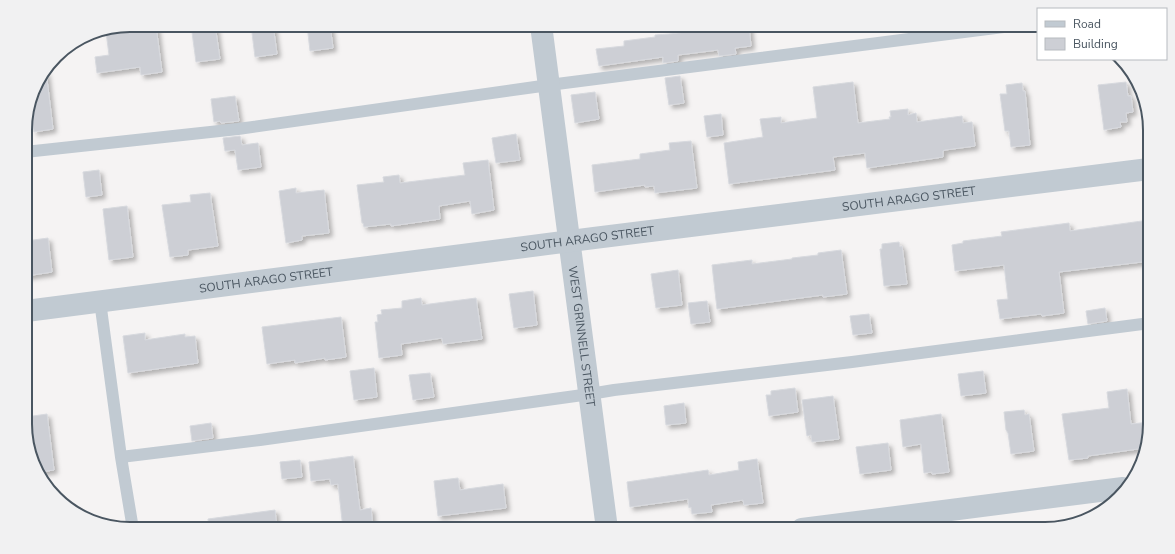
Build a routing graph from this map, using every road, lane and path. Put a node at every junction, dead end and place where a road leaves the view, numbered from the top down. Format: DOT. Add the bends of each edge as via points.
graph roads {
  1 [pos="542,32"];
  2 [pos="964,32"];
  3 [pos="549,85"];
  4 [pos="32,151"];
  5 [pos="1143,170"];
  6 [pos="570,241"];
  7 [pos="100,301"];
  8 [pos="32,310"];
  9 [pos="1143,324"];
  10 [pos="590,394"];
  11 [pos="121,457"];
  12 [pos="1119,488"];
  13 [pos="132,522"];
  14 [pos="606,522"];
  15 [pos="857,522"];
  1 -- 3 [label="street, WEST GRINNELL STREET"];
  2 -- 3 [label="lane"];
  3 -- 4 [label="lane" via="238,129"];
  3 -- 6 [label="street, WEST GRINNELL STREET"];
  5 -- 6 [label="street, SOUTH ARAGO STREET"];
  6 -- 7 [label="street, SOUTH ARAGO STREET"];
  6 -- 10 [label="street, WEST GRINNELL STREET"];
  7 -- 8 [label="street, SOUTH ARAGO STREET"];
  7 -- 11 [label="lane"];
  9 -- 10 [label="lane"];
  10 -- 11 [label="lane"];
  10 -- 14 [label="street, WEST GRINNELL STREET"];
  11 -- 13 [label="lane"];
  12 -- 15 [label="street"];
}
